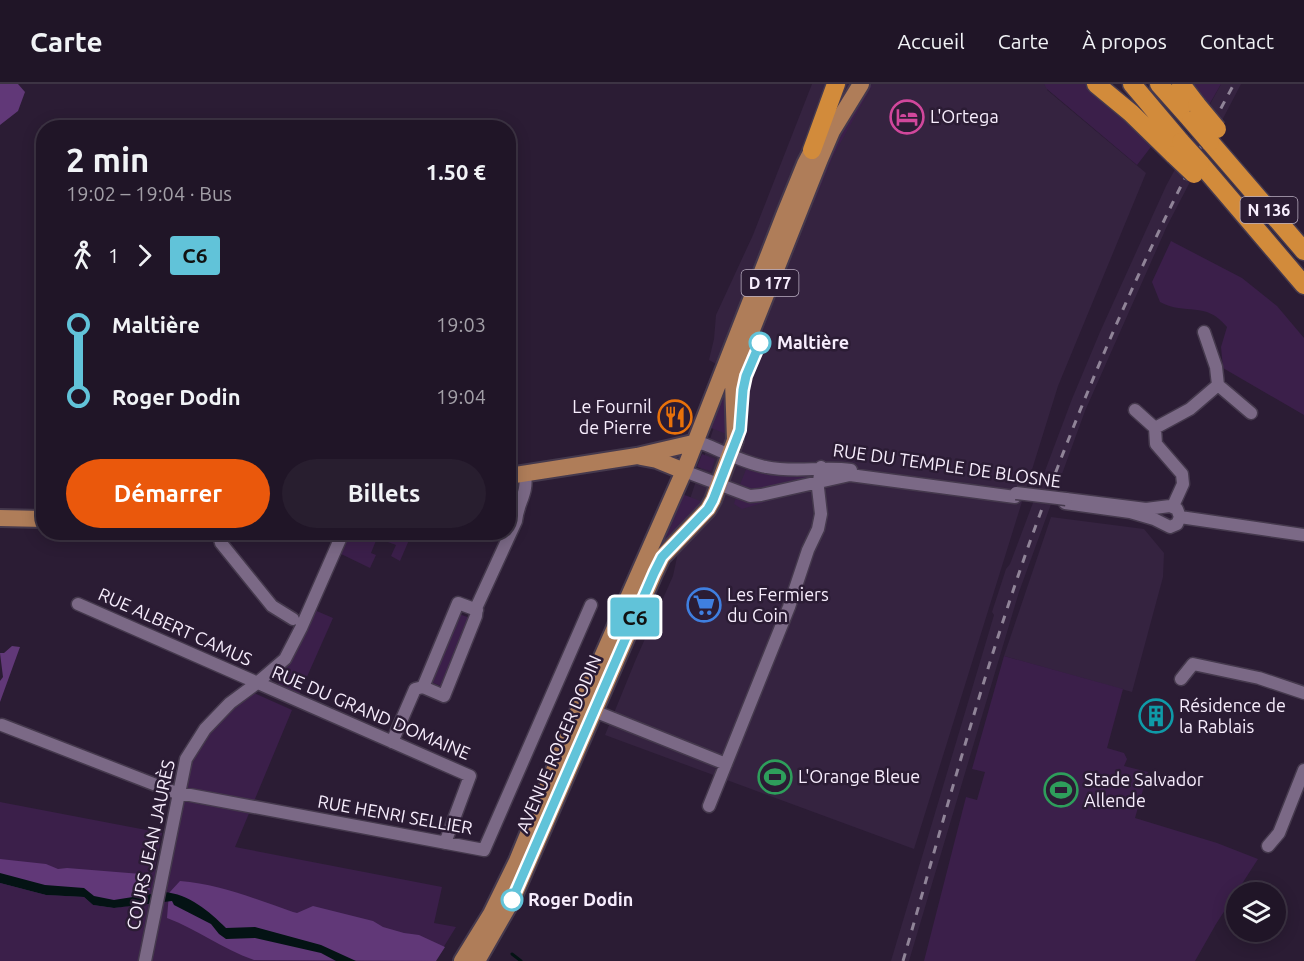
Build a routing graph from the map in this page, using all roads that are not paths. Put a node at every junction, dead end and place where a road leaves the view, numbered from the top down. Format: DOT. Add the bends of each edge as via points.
graph roads {
  1 [pos="836,84"];
  2 [pos="849,84"];
  3 [pos="861,84"];
  4 [pos="1096,84"];
  5 [pos="1132,84"];
  6 [pos="1159,84"];
  7 [pos="1181,84"];
  8 [pos="1194,113"];
  9 [pos="1178,148"];
  10 [pos="812,150"];
  11 [pos="1304,251"];
  12 [pos="1304,285"];
  13 [pos="1204,332"];
  14 [pos="1218,385"];
  15 [pos="1135,410"];
  16 [pos="1251,413"];
  17 [pos="1155,428"];
  18 [pos="693,443"];
  19 [pos="731,455"];
  20 [pos="637,456"];
  21 [pos="821,467"];
  22 [pos="684,471"];
  23 [pos="517,475"];
  24 [pos="819,483"];
  25 [pos="719,484"];
  26 [pos="1016,495"];
  27 [pos="1065,501"];
  28 [pos="1172,510"];
  29 [pos="0,518"];
  30 [pos="36,519"];
  31 [pos="516,521"];
  32 [pos="1160,521"];
  33 [pos="1304,534"];
  34 [pos="220,540"];
  35 [pos="339,540"];
  36 [pos="508,540"];
  37 [pos="78,604"];
  38 [pos="591,605"];
  39 [pos="477,610"];
  40 [pos="293,619"];
  41 [pos="1181,679"];
  42 [pos="257,683"];
  43 [pos="423,687"];
  44 [pos="1304,693"];
  45 [pos="594,711"];
  46 [pos="2,725"];
  47 [pos="392,742"];
  48 [pos="726,764"];
  49 [pos="1304,770"];
  50 [pos="178,794"];
  51 [pos="709,806"];
  52 [pos="444,843"];
  53 [pos="1268,846"];
  54 [pos="145,961"];
  55 [pos="462,961"];
  56 [pos="477,961"];
  1 -- 10 [label="highway"];
  2 -- 10 [label="main road, AVENUE ROGER DODIN / D 177"];
  3 -- 19 [label="main road, AVENUE ROGER DODIN / D 177" via="832,131 736,370 735,440"];
  4 -- 9 [label="highway"];
  5 -- 9 [label="highway, N 136"];
  6 -- 8 [label="highway, N 136"];
  7 -- 8 [label="highway"];
  8 -- 11 [label="highway, N 136, bridge" via="1234,169"];
  9 -- 12 [label="highway, N 136, bridge" via="1242,210"];
  10 -- 18 [label="main road, AVENUE ROGER DODIN / D 177"];
  13 -- 14 [label="street"];
  14 -- 16 [label="street"];
  14 -- 17 [label="street" via="1190,409"];
  15 -- 17 [label="street"];
  17 -- 28 [label="street" via="1156,444 1182,474 1183,484"];
  18 -- 19 [label="street, RUE DU TEMPLE DE BLOSNE"];
  18 -- 20 [label="main road"];
  18 -- 22 [label="main road, AVENUE ROGER DODIN / D 177"];
  19 -- 21 [label="street, RUE DU TEMPLE DE BLOSNE" via="767,468"];
  19 -- 25 [label="main road, AVENUE ROGER DODIN / D 177"];
  20 -- 22 [label="main road"];
  20 -- 23 [label="main road"];
  21 -- 24 [label="street"];
  21 -- 26 [label="street, RUE DU TEMPLE DE BLOSNE"];
  22 -- 25 [label="street, RUE DU TEMPLE DE BLOSNE"];
  22 -- 55 [label="main road, AVENUE ROGER DODIN / D 177" via="517,861"];
  23 -- 31 [label="street" via="527,488"];
  24 -- 25 [label="street, RUE DU TEMPLE DE BLOSNE" via="750,496"];
  24 -- 26 [label="street, RUE DU TEMPLE DE BLOSNE" via="850,475"];
  24 -- 48 [label="street, RUE DU TEMPLE DE BLOSNE" via="818,529"];
  25 -- 45 [label="main road, AVENUE ROGER DODIN / D 177" via="708,509 662,557"];
  26 -- 27 [label="street, RUE DU TEMPLE DE BLOSNE, bridge"];
  27 -- 28 [label="street, RUE DU TEMPLE DE BLOSNE"];
  27 -- 32 [label="street, RUE DU TEMPLE DE BLOSNE"];
  28 -- 32 [label="street" via="1159,514"];
  28 -- 32 [label="street" via="1177,524 1170,527"];
  28 -- 33 [label="street, RUE DU TEMPLE DE BLOSNE"];
  29 -- 30 [label="main road"];
  34 -- 40 [label="street" via="272,606"];
  35 -- 42 [label="street, COURS JEAN JAURÈS" via="285,659"];
  36 -- 39 [label="street"];
  37 -- 42 [label="street, RUE ALBERT CAMUS"];
  38 -- 52 [label="street, RUE HENRI SELLIER" via="484,850"];
  39 -- 43 [label="street" via="458,603"];
  39 -- 43 [label="street" via="444,696"];
  41 -- 44 [label="street" via="1193,664 1259,678"];
  42 -- 47 [label="street, RUE DU GRAND DOMAINE"];
  42 -- 50 [label="street, COURS JEAN JAURÈS" via="205,729 186,759"];
  43 -- 47 [label="street" via="415,689"];
  45 -- 48 [label="street"];
  45 -- 56 [label="main road, AVENUE ROGER DODIN / D 177" via="512,900"];
  46 -- 50 [label="street, RUE HENRI SELLIER"];
  47 -- 52 [label="street, RUE DU GRAND DOMAINE" via="470,776"];
  48 -- 51 [label="street, RUE DU TEMPLE DE BLOSNE"];
  49 -- 53 [label="street" via="1279,833"];
  50 -- 52 [label="street, RUE HENRI SELLIER"];
  50 -- 54 [label="street, COURS JEAN JAURÈS"];
}
